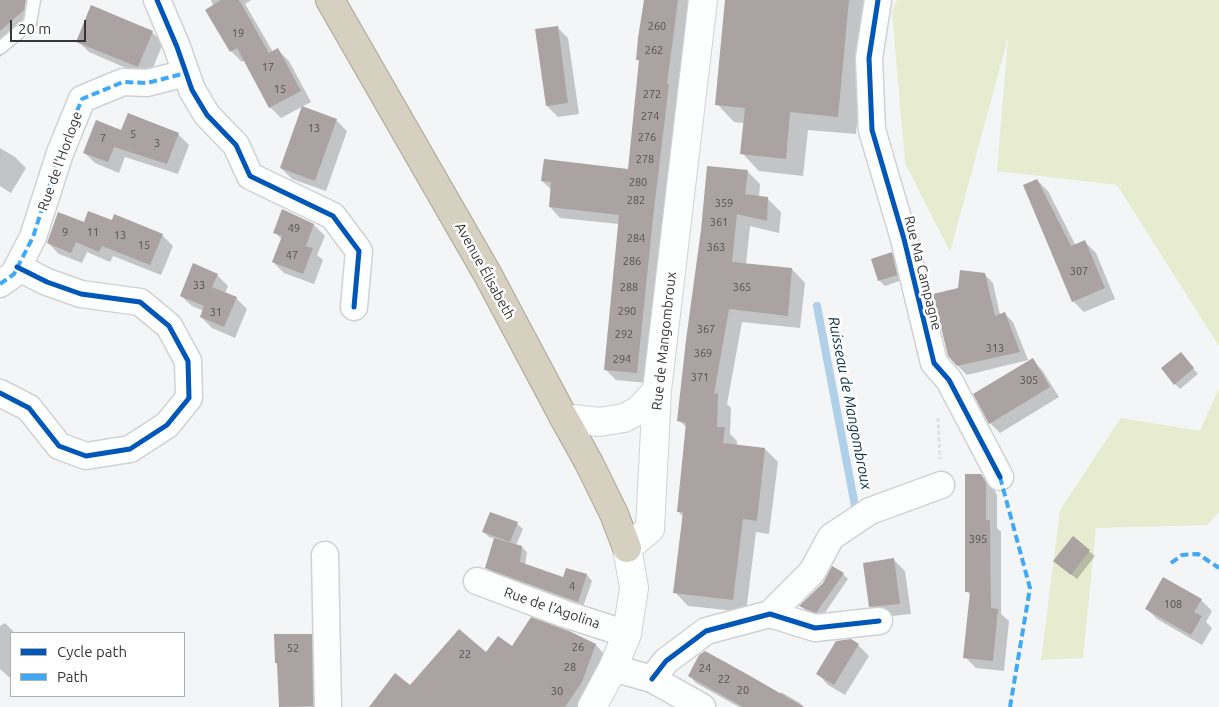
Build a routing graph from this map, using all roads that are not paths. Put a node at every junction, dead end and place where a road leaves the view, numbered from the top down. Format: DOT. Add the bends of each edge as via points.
graph roads {
  1 [pos="34,0"];
  2 [pos="156,0"];
  3 [pos="330,0"];
  4 [pos="703,0"];
  5 [pos="878,0"];
  6 [pos="0,48"];
  7 [pos="186,73"];
  8 [pos="9,276"];
  9 [pos="354,307"];
  10 [pos="657,390"];
  11 [pos="0,393"];
  12 [pos="564,418"];
  13 [pos="1000,477"];
  14 [pos="941,485"];
  15 [pos="627,548"];
  16 [pos="325,555"];
  17 [pos="478,581"];
  18 [pos="770,614"];
  19 [pos="879,620"];
  20 [pos="627,634"];
  21 [pos="613,668"];
  22 [pos="652,678"];
  23 [pos="328,707"];
  24 [pos="592,707"];
  25 [pos="702,707"];
  1 -- 6 [label="lane" via="30,23"];
  2 -- 7 [label="street"];
  3 -- 12 [label="highway, Avenue Élisabeth" via="488,275"];
  4 -- 10 [label="main road, Rue de Mangombroux"];
  5 -- 13 [label="street, Rue Ma Campagne" via="868,58 872,130 904,239 934,363 949,380"];
  7 -- 8 [label="street, Rue de l'Horloge" via="147,83 123,82 82,99 60,153 33,237"];
  7 -- 9 [label="street" via="207,115 236,145 250,176 334,216 360,252"];
  8 -- 11 [label="street, Rue de l'Horloge" via="47,282 81,294 140,302 169,326 188,361 189,398 167,425 130,449 86,456 59,446 29,408"];
  10 -- 12 [label="main road" via="639,410 624,418 599,422"];
  10 -- 15 [label="main road, Rue de Mangombroux" via="650,529"];
  12 -- 15 [label="highway, Avenue Élisabeth" via="610,506"];
  14 -- 18 [label="street" via="870,511 831,537 812,572"];
  15 -- 20 [label="main road" via="634,588"];
  16 -- 23 [label="street"];
  17 -- 20 [label="street, Rue de l'Agolina"];
  18 -- 19 [label="street" via="815,628"];
  18 -- 22 [label="street" via="706,631 666,661"];
  20 -- 21 [label="main road"];
  21 -- 22 [label="street"];
  21 -- 24 [label="main road"];
  22 -- 25 [label="street"];
}
